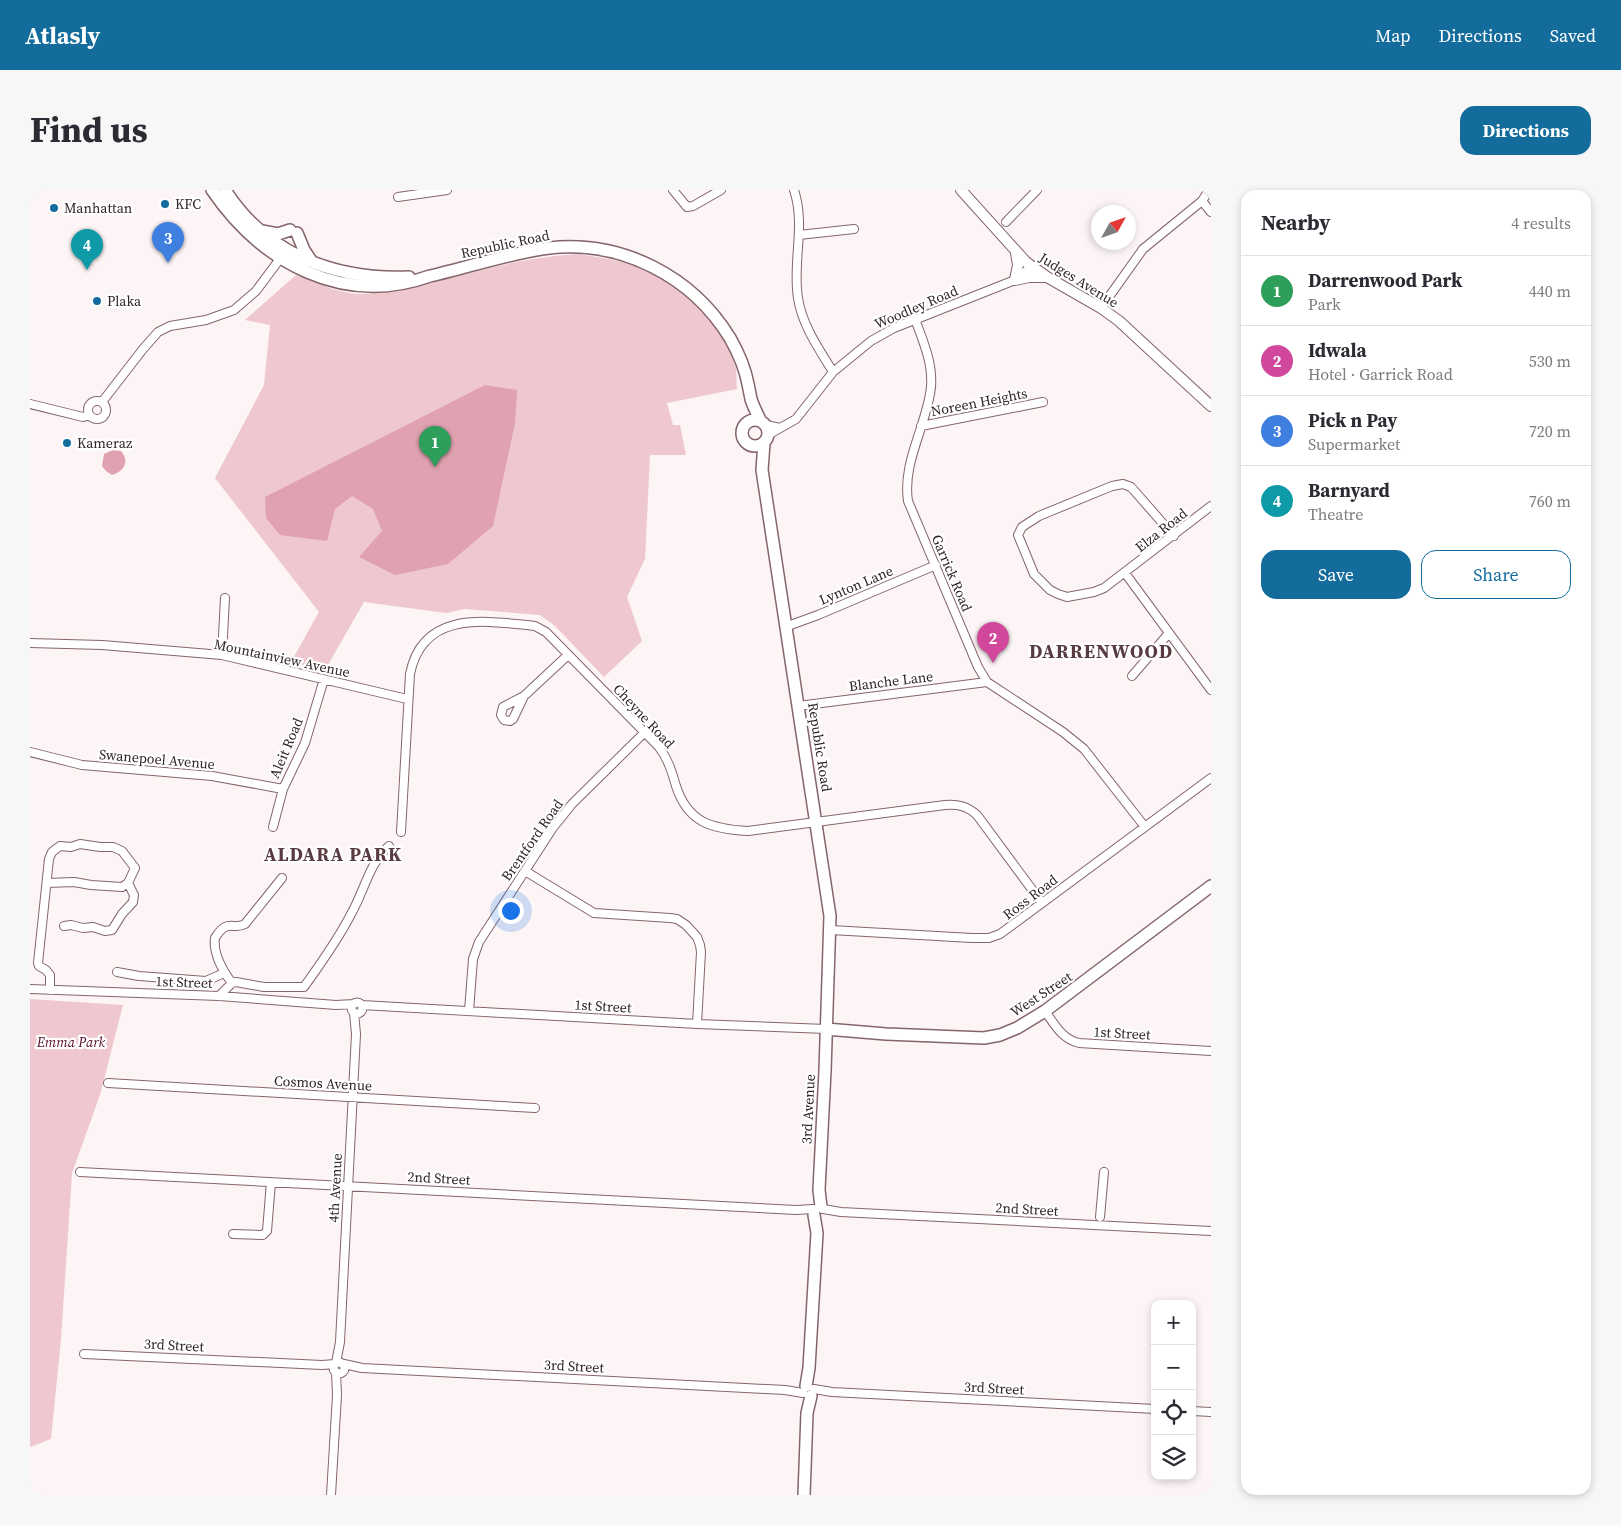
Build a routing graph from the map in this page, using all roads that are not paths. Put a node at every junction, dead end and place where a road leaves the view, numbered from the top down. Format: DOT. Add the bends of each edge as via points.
graph roads {
  1 [pos="212,190"];
  2 [pos="224,190"];
  3 [pos="447,190"];
  4 [pos="673,190"];
  5 [pos="721,190"];
  6 [pos="794,190"];
  7 [pos="961,190"];
  8 [pos="1037,190"];
  9 [pos="1209,190"];
  10 [pos="398,197"];
  11 [pos="1202,201"];
  12 [pos="1211,212"];
  13 [pos="1006,222"];
  14 [pos="258,229"];
  15 [pos="854,229"];
  16 [pos="799,235"];
  17 [pos="1016,252"];
  18 [pos="281,253"];
  19 [pos="313,263"];
  20 [pos="1031,266"];
  21 [pos="430,276"];
  22 [pos="1047,277"];
  23 [pos="1015,280"];
  24 [pos="1101,308"];
  25 [pos="915,320"];
  26 [pos="833,372"];
  27 [pos="751,399"];
  28 [pos="102,402"];
  29 [pos="1043,402"];
  30 [pos="30,404"];
  31 [pos="1211,406"];
  32 [pos="90,416"];
  33 [pos="748,422"];
  34 [pos="921,426"];
  35 [pos="765,431"];
  36 [pos="750,444"];
  37 [pos="762,470"];
  38 [pos="1211,506"];
  39 [pos="1174,536"];
  40 [pos="936,565"];
  41 [pos="1125,573"];
  42 [pos="225,598"];
  43 [pos="785,626"];
  44 [pos="1169,633"];
  45 [pos="30,643"];
  46 [pos="222,655"];
  47 [pos="568,655"];
  48 [pos="1132,676"];
  49 [pos="324,679"];
  50 [pos="987,682"];
  51 [pos="1211,690"];
  52 [pos="524,696"];
  53 [pos="407,699"];
  54 [pos="798,706"];
  55 [pos="645,732"];
  56 [pos="30,752"];
  57 [pos="1211,778"];
  58 [pos="283,789"];
  59 [pos="816,822"];
  60 [pos="273,827"];
  61 [pos="1145,827"];
  62 [pos="401,832"];
  63 [pos="389,846"];
  64 [pos="525,871"];
  65 [pos="282,878"];
  66 [pos="47,883"];
  67 [pos="128,883"];
  68 [pos="1211,886"];
  69 [pos="1042,903"];
  70 [pos="64,926"];
  71 [pos="830,930"];
  72 [pos="116,972"];
  73 [pos="224,973"];
  74 [pos="232,983"];
  75 [pos="30,989"];
  76 [pos="50,990"];
  77 [pos="219,996"];
  78 [pos="357,1009"];
  79 [pos="469,1011"];
  80 [pos="1046,1011"];
  81 [pos="697,1024"];
  82 [pos="826,1029"];
  83 [pos="1211,1051"];
  84 [pos="108,1084"];
  85 [pos="352,1097"];
  86 [pos="536,1108"];
  87 [pos="80,1172"];
  88 [pos="1104,1172"];
  89 [pos="271,1182"];
  90 [pos="348,1186"];
  91 [pos="818,1211"];
  92 [pos="1100,1217"];
  93 [pos="1211,1231"];
  94 [pos="233,1234"];
  95 [pos="84,1354"];
  96 [pos="339,1367"];
  97 [pos="809,1391"];
  98 [pos="1151,1409"];
  99 [pos="1196,1411"];
  100 [pos="1211,1412"];
  101 [pos="331,1495"];
  102 [pos="804,1495"];
  1 -- 18 [label="main road, Republic Road" via="260,244"];
  2 -- 14 [label="main road, Republic Road"];
  3 -- 10 [label="street"];
  4 -- 5 [label="street" via="688,207"];
  6 -- 16 [label="street"];
  7 -- 17 [label="street, Judges Avenue"];
  8 -- 13 [label="street"];
  9 -- 11 [label="street"];
  11 -- 12 [label="street"];
  11 -- 24 [label="street" via="1144,249"];
  14 -- 18 [label="main road, Republic Road"];
  14 -- 19 [label="main road" via="278,234 293,231"];
  15 -- 16 [label="street"];
  16 -- 26 [label="street" via="796,285 801,313"];
  17 -- 20 [label="street, Judges Avenue"];
  17 -- 23 [label="street"];
  18 -- 19 [label="main road, Republic Road"];
  18 -- 21 [label="main road, Republic Road" via="319,277 363,287 391,286"];
  18 -- 28 [label="street" via="256,291 234,310 158,332"];
  19 -- 21 [label="main road, Republic Road" via="365,277"];
  20 -- 22 [label="street, Judges Avenue"];
  20 -- 23 [label="street, Woodley Road"];
  21 -- 27 [label="main road, Republic Road" via="532,251 563,247 605,250 637,260 678,281 717,319 739,357"];
  22 -- 23 [label="street"];
  22 -- 24 [label="street, Judges Avenue"];
  23 -- 25 [label="street, Woodley Road"];
  24 -- 31 [label="street, Judges Avenue" via="1124,325"];
  25 -- 26 [label="street, Woodley Road" via="871,341"];
  25 -- 34 [label="street, Garrick Road" via="926,348 931,376"];
  26 -- 35 [label="street, Woodley Road" via="796,419 780,428"];
  27 -- 33 [label="main road, Republic Road"];
  27 -- 35 [label="main road, Republic Road"];
  28 -- 32 [label="street" via="90,404"];
  28 -- 32 [label="street" via="106,409 103,417 94,419"];
  29 -- 34 [label="street, Noreen Heights"];
  30 -- 32 [label="street"];
  33 -- 35 [label="main road" via="755,420"];
  33 -- 36 [label="main road" via="742,433"];
  34 -- 40 [label="street, Garrick Road" via="907,492"];
  35 -- 36 [label="main road" via="756,446"];
  35 -- 37 [label="main road, Republic Road"];
  36 -- 37 [label="main road, Republic Road"];
  37 -- 43 [label="main road, Republic Road"];
  38 -- 39 [label="street, Elza Road"];
  39 -- 41 [label="street, Elza Road"];
  39 -- 41 [label="street, Elza Road" via="1134,489 1123,484 1040,516 1018,532 1034,574 1058,594 1067,597 1094,592"];
  40 -- 43 [label="street, Lynton Lane"];
  40 -- 50 [label="street, Garrick Road"];
  41 -- 44 [label="street"];
  42 -- 46 [label="street"];
  43 -- 54 [label="main road, Republic Road"];
  44 -- 48 [label="street"];
  44 -- 51 [label="street"];
  45 -- 46 [label="street, Mountainview Avenue"];
  46 -- 49 [label="street, Mountainview Avenue"];
  47 -- 52 [label="street"];
  47 -- 53 [label="street, Cheyne Road" via="546,632 534,626 458,623 439,631 419,650 412,665"];
  47 -- 55 [label="street, Cheyne Road"];
  49 -- 53 [label="street, Mountainview Avenue"];
  49 -- 58 [label="street, Aleit Road" via="304,743"];
  50 -- 54 [label="street, Blanche Lane"];
  50 -- 61 [label="street, Garrick Road" via="1064,732 1084,749"];
  53 -- 62 [label="street, Cheyne Road"];
  54 -- 59 [label="main road, Republic Road"];
  55 -- 59 [label="street, Cheyne Road" via="667,758 683,803 700,820 729,830 748,831"];
  55 -- 64 [label="street, Brentford Road" via="564,812"];
  56 -- 58 [label="street, Swanepoel Avenue" via="82,765 186,772"];
  57 -- 61 [label="street, Ross Road"];
  58 -- 60 [label="street, Aleit Road"];
  59 -- 69 [label="street, Cheyne Road" via="945,805 962,806 977,815"];
  59 -- 71 [label="main road, Republic Road" via="828,895"];
  61 -- 69 [label="street, Ross Road"];
  63 -- 74 [label="street" via="379,856 342,930 304,986"];
  64 -- 79 [label="street, Brentford Road" via="474,954"];
  64 -- 81 [label="street" via="594,913 670,918 686,925 697,938 701,952"];
  65 -- 73 [label="street" via="245,924 227,926 217,935 214,941"];
  66 -- 67 [label="street" via="74,882 118,888"];
  66 -- 67 [label="street" via="50,854 60,846 80,844 122,851 135,868"];
  66 -- 76 [label="street" via="38,965 50,975"];
  67 -- 70 [label="street" via="134,895 133,902 112,930"];
  68 -- 80 [label="main road, West Street"];
  69 -- 71 [label="street, Ross Road" via="1004,932 989,938"];
  71 -- 82 [label="main road, Republic Road"];
  72 -- 73 [label="street" via="206,981"];
  73 -- 74 [label="street"];
  74 -- 77 [label="street"];
  75 -- 76 [label="street, 1st Street"];
  76 -- 77 [label="street, 1st Street"];
  77 -- 78 [label="street, 1st Street" via="336,1004"];
  78 -- 79 [label="street, 1st Street"];
  78 -- 85 [label="street, 4th Avenue"];
  79 -- 81 [label="street, 1st Street"];
  80 -- 82 [label="main road, West Street" via="1004,1034 984,1038"];
  80 -- 83 [label="street, 1st Street" via="1061,1033 1076,1042"];
  81 -- 82 [label="street, 1st Street"];
  82 -- 91 [label="main road, 3rd Avenue"];
  84 -- 85 [label="street, Cosmos Avenue"];
  85 -- 86 [label="street, Cosmos Avenue"];
  85 -- 90 [label="street, 4th Avenue"];
  87 -- 89 [label="street, 2nd Street"];
  88 -- 92 [label="street"];
  89 -- 90 [label="street, 2nd Street"];
  89 -- 94 [label="street" via="267,1231 263,1235"];
  90 -- 91 [label="street, 2nd Street"];
  90 -- 96 [label="street, 4th Avenue"];
  91 -- 93 [label="street, 2nd Street"];
  91 -- 97 [label="main road, 3rd Avenue"];
  95 -- 96 [label="street, 3rd Street"];
  96 -- 97 [label="street, 3rd Street"];
  96 -- 101 [label="street, 4th Avenue"];
  97 -- 98 [label="street, 3rd Street"];
  97 -- 102 [label="main road, 3rd Avenue"];
  99 -- 100 [label="street"];
}
